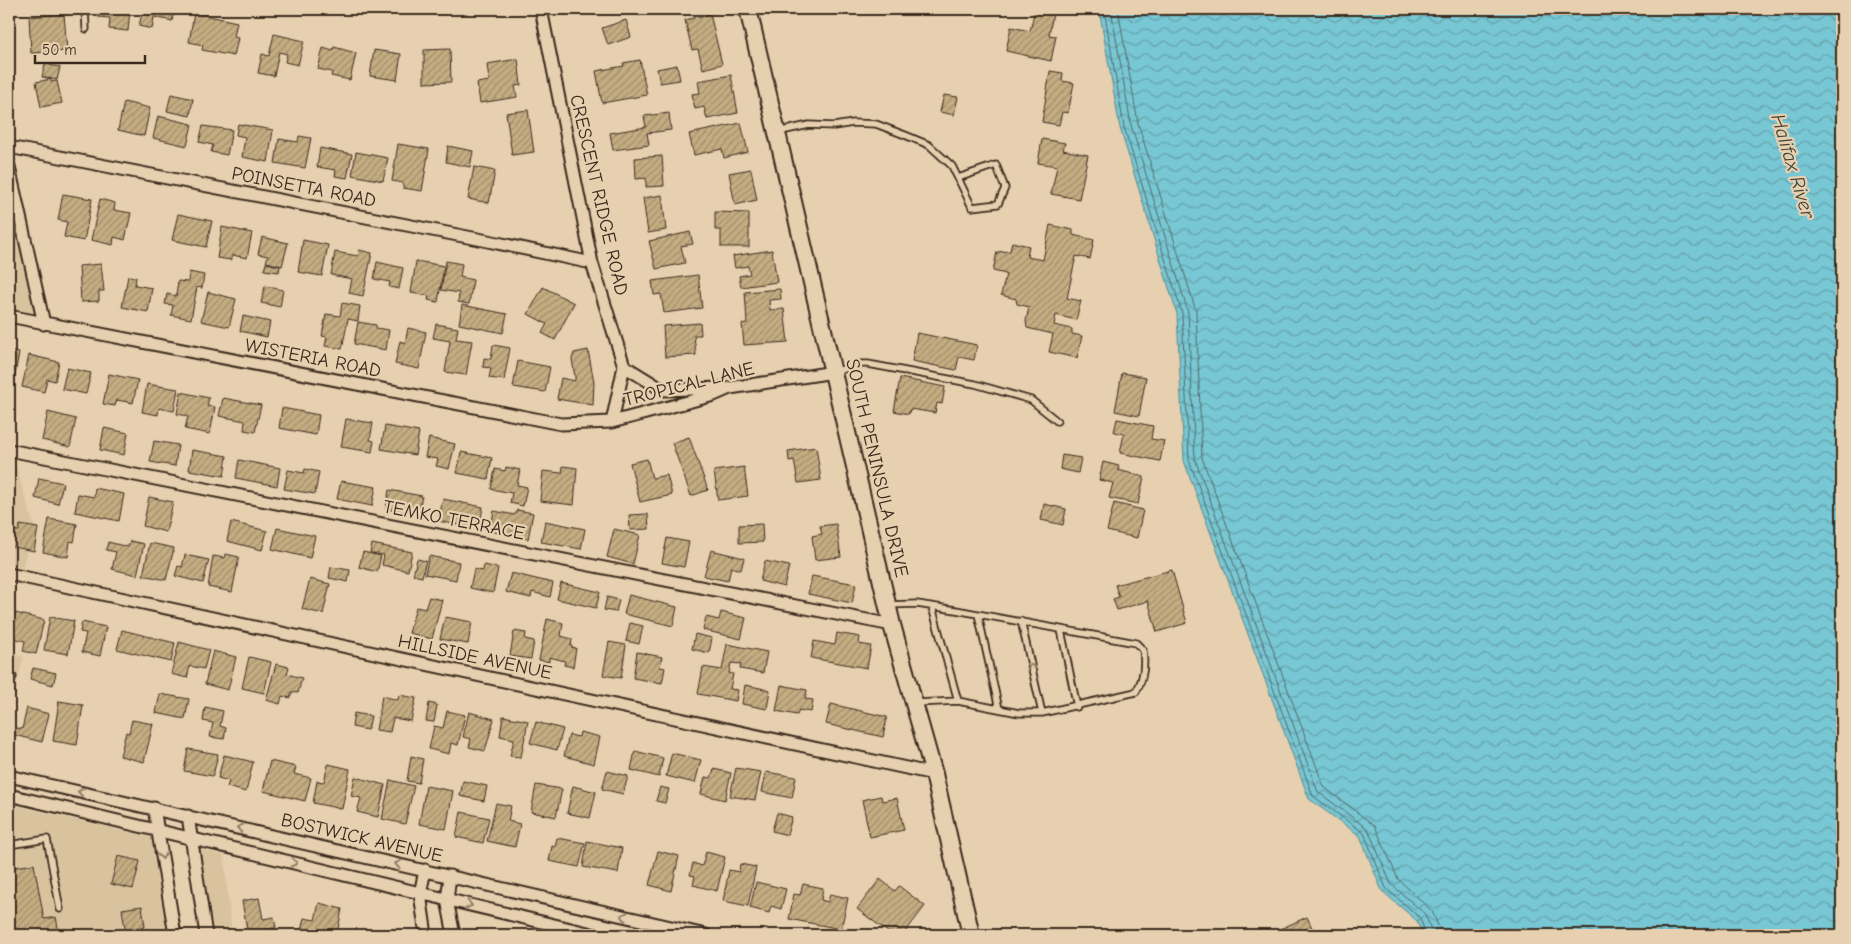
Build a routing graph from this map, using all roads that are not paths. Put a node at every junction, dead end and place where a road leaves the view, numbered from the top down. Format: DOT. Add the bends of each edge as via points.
graph roads {
  1 [pos="85,9"];
  2 [pos="541,9"];
  3 [pos="748,9"];
  4 [pos="86,29"];
  5 [pos="778,132"];
  6 [pos="9,147"];
  7 [pos="9,167"];
  8 [pos="958,178"];
  9 [pos="592,263"];
  10 [pos="9,316"];
  11 [pos="44,324"];
  12 [pos="624,366"];
  13 [pos="834,372"];
  14 [pos="730,388"];
  15 [pos="1058,421"];
  16 [pos="612,422"];
  17 [pos="9,450"];
  18 [pos="9,574"];
  19 [pos="888,605"];
  20 [pos="932,607"];
  21 [pos="978,614"];
  22 [pos="1021,621"];
  23 [pos="892,625"];
  24 [pos="1061,630"];
  25 [pos="958,701"];
  26 [pos="914,703"];
  27 [pos="1076,707"];
  28 [pos="999,709"];
  29 [pos="1042,713"];
  30 [pos="934,774"];
  31 [pos="9,776"];
  32 [pos="9,795"];
  33 [pos="154,808"];
  34 [pos="188,816"];
  35 [pos="157,830"];
  36 [pos="192,839"];
  37 [pos="9,845"];
  38 [pos="425,870"];
  39 [pos="450,876"];
  40 [pos="420,894"];
  41 [pos="447,900"];
  42 [pos="60,909"];
  43 [pos="686,933"];
  44 [pos="175,935"];
  45 [pos="206,935"];
  46 [pos="426,935"];
  47 [pos="454,935"];
  48 [pos="596,935"];
  49 [pos="706,935"];
  50 [pos="971,935"];
  1 -- 4 [label="lane"];
  2 -- 9 [label="street, CRESCENT RIDGE ROAD"];
  3 -- 5 [label="main road, SOUTH PENINSULA DRIVE"];
  5 -- 8 [label="lane" via="810,125 876,124 930,145 952,166"];
  5 -- 13 [label="main road, SOUTH PENINSULA DRIVE"];
  6 -- 9 [label="street, POINSETTA ROAD"];
  7 -- 11 [label="street"];
  8 -- 8 [label="lane" via="972,207 998,204 1005,188 996,165"];
  9 -- 12 [label="street, CRESCENT RIDGE ROAD"];
  10 -- 11 [label="street, WISTERIA ROAD"];
  11 -- 16 [label="street, WISTERIA ROAD" via="561,424"];
  12 -- 14 [label="street" via="664,390"];
  12 -- 16 [label="street"];
  13 -- 14 [label="street, TROPICAL LANE"];
  13 -- 15 [label="lane" via="868,364 975,384 1031,400"];
  13 -- 19 [label="main road, SOUTH PENINSULA DRIVE"];
  14 -- 16 [label="street, TROPICAL LANE"];
  17 -- 23 [label="street, TEMKO TERRACE"];
  18 -- 30 [label="street, HILLSIDE AVENUE"];
  19 -- 20 [label="lane"];
  19 -- 23 [label="main road, SOUTH PENINSULA DRIVE"];
  20 -- 21 [label="lane"];
  20 -- 25 [label="lane"];
  21 -- 22 [label="lane"];
  21 -- 28 [label="lane"];
  22 -- 24 [label="lane"];
  29 -- 22 [label="lane, one-way"];
  23 -- 26 [label="main road, SOUTH PENINSULA DRIVE"];
  24 -- 27 [label="lane"];
  24 -- 27 [label="lane" via="1136,644 1143,650 1145,664 1136,692"];
  25 -- 26 [label="lane"];
  25 -- 28 [label="lane"];
  26 -- 30 [label="main road, SOUTH PENINSULA DRIVE"];
  27 -- 29 [label="lane"];
  28 -- 29 [label="lane"];
  30 -- 50 [label="main road, SOUTH PENINSULA DRIVE"];
  33 -- 31 [label="street, BOSTWICK AVENUE, one-way"];
  32 -- 35 [label="street"];
  33 -- 34 [label="street, BOSTWICK AVENUE"];
  33 -- 35 [label="street"];
  34 -- 36 [label="street"];
  38 -- 34 [label="street, BOSTWICK AVENUE, one-way"];
  35 -- 36 [label="street"];
  35 -- 44 [label="street, one-way"];
  36 -- 40 [label="street, one-way"];
  36 -- 45 [label="street"];
  37 -- 42 [label="lane" via="47,839"];
  38 -- 39 [label="street, BOSTWICK AVENUE"];
  38 -- 40 [label="street"];
  39 -- 41 [label="street"];
  43 -- 39 [label="street, BOSTWICK AVENUE, one-way"];
  40 -- 41 [label="street"];
  40 -- 46 [label="street"];
  41 -- 47 [label="street"];
  41 -- 48 [label="street, one-way"];
  43 -- 49 [label="street, BOSTWICK AVENUE"];
}
